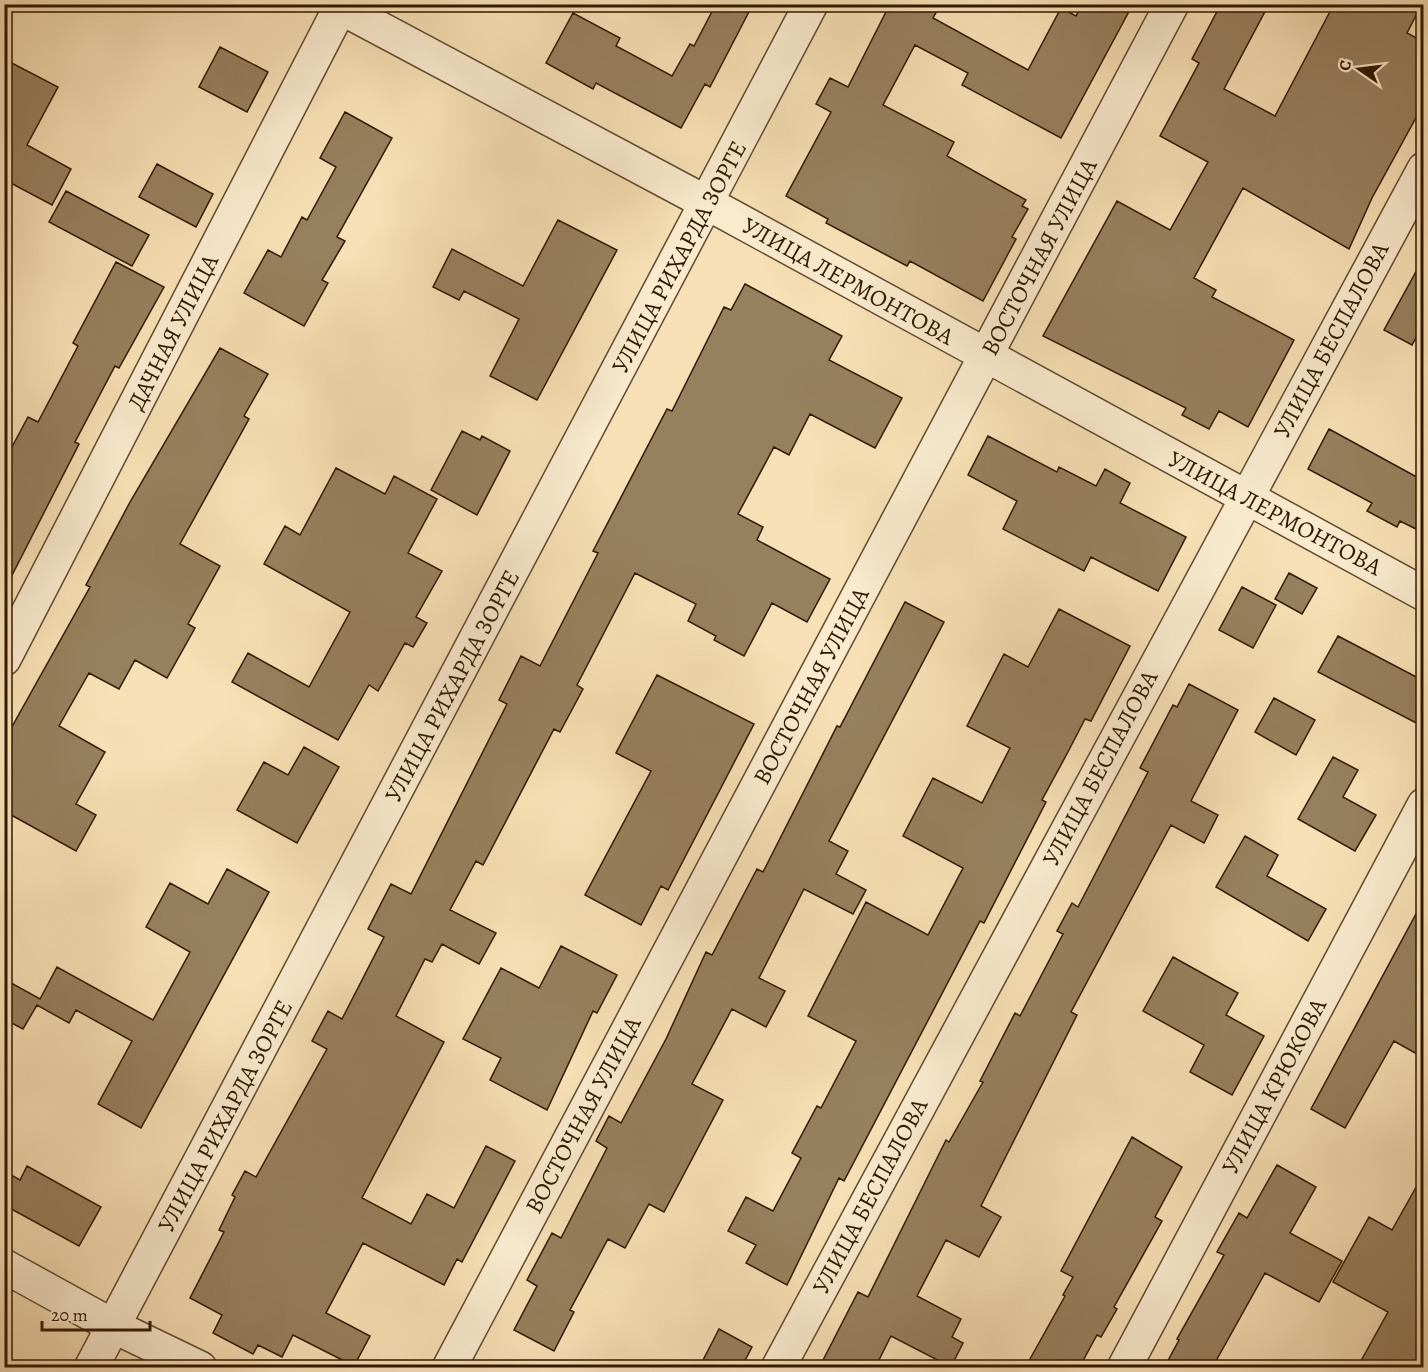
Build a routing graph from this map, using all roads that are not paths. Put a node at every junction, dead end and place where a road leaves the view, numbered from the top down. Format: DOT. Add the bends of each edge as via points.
graph roads {
  1 [pos="811,4"];
  2 [pos="1172,4"];
  3 [pos="339,6"];
  4 [pos="1424,169"];
  5 [pos="707,203"];
  6 [pos="986,357"];
  7 [pos="1245,498"];
  8 [pos="1424,594"];
  9 [pos="4,659"];
  10 [pos="1424,805"];
  11 [pos="4,1266"];
  12 [pos="113,1326"];
  13 [pos="91,1368"];
  14 [pos="200,1368"];
  15 [pos="449,1368"];
  16 [pos="778,1368"];
  17 [pos="1124,1368"];
  1 -- 5 [label="street, УЛИЦА РИХАРДА ЗОРГЕ"];
  2 -- 6 [label="street, ВОСТОЧНАЯ УЛИЦА"];
  3 -- 5 [label="street, УЛИЦА ЛЕРМОНТОВА"];
  3 -- 9 [label="street, ДАЧНАЯ УЛИЦА"];
  4 -- 7 [label="street, УЛИЦА БЕСПАЛОВА"];
  5 -- 6 [label="street, УЛИЦА ЛЕРМОНТОВА"];
  5 -- 12 [label="street, УЛИЦА РИХАРДА ЗОРГЕ"];
  6 -- 7 [label="street, УЛИЦА ЛЕРМОНТОВА"];
  6 -- 15 [label="street, ВОСТОЧНАЯ УЛИЦА"];
  7 -- 8 [label="street, УЛИЦА ЛЕРМОНТОВА"];
  7 -- 16 [label="street, УЛИЦА БЕСПАЛОВА"];
  10 -- 17 [label="street, УЛИЦА КРЮКОВА"];
  11 -- 12 [label="street"];
  12 -- 13 [label="street, УЛИЦА РИХАРДА ЗОРГЕ"];
  12 -- 14 [label="street"];
}
